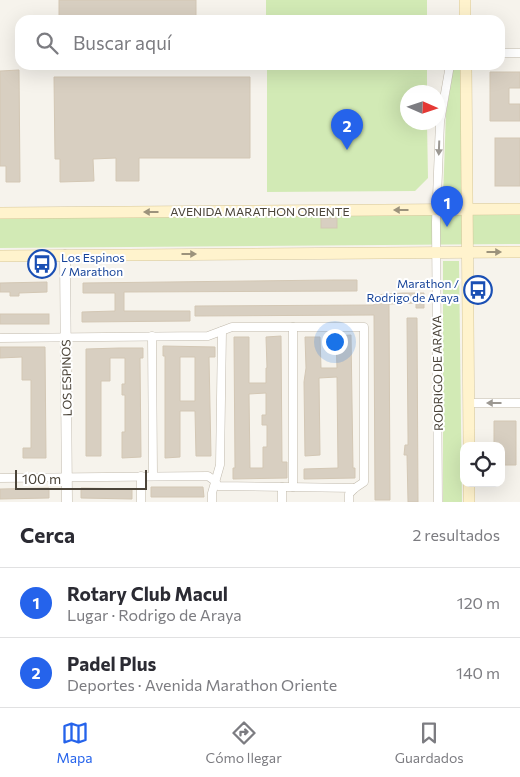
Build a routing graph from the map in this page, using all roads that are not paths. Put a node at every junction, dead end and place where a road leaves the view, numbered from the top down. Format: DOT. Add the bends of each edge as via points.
graph roads {
  1 [pos="464,0"];
  2 [pos="460,15"];
  3 [pos="465,15"];
  4 [pos="505,53"];
  5 [pos="520,53"];
  6 [pos="449,70"];
  7 [pos="466,70"];
  8 [pos="520,208"];
  9 [pos="437,209"];
  10 [pos="467,209"];
  11 [pos="0,213"];
  12 [pos="467,252"];
  13 [pos="520,252"];
  14 [pos="436,253"];
  15 [pos="65,255"];
  16 [pos="0,256"];
  17 [pos="293,327"];
  18 [pos="222,331"];
  19 [pos="152,336"];
  20 [pos="66,337"];
  21 [pos="0,338"];
  22 [pos="469,403"];
  23 [pos="520,403"];
  24 [pos="469,442"];
  25 [pos="141,476"];
  26 [pos="153,476"];
  27 [pos="67,477"];
  28 [pos="0,478"];
  29 [pos="215,481"];
  30 [pos="282,487"];
  31 [pos="293,487"];
  32 [pos="469,487"];
  33 [pos="355,488"];
  34 [pos="68,502"];
  35 [pos="141,502"];
  36 [pos="212,502"];
  37 [pos="282,502"];
  38 [pos="349,502"];
  39 [pos="438,502"];
  40 [pos="469,502"];
  1 -- 2 [label="street"];
  1 -- 3 [label="main road"];
  4 -- 5 [label="street"];
  6 -- 9 [label="street, RODRIGO DE ARAYA, one-way" via="440,122"];
  7 -- 10 [label="main road"];
  8 -- 10 [label="main road, AVENIDA MARATHON ORIENTE"];
  9 -- 10 [label="main road, AVENIDA MARATHON ORIENTE"];
  9 -- 11 [label="main road, AVENIDA MARATHON ORIENTE, one-way"];
  9 -- 14 [label="street, RODRIGO DE ARAYA"];
  10 -- 12 [label="main road"];
  12 -- 13 [label="main road, one-way"];
  12 -- 14 [label="main road"];
  12 -- 22 [label="main road"];
  15 -- 14 [label="main road, one-way"];
  14 -- 39 [label="street, RODRIGO DE ARAYA"];
  15 -- 16 [label="main road"];
  15 -- 20 [label="street, LOS ESPINOS"];
  17 -- 18 [label="street"];
  17 -- 31 [label="street"];
  17 -- 33 [label="street" via="364,326 364,482"];
  18 -- 19 [label="street" via="208,336"];
  18 -- 29 [label="street" via="220,465"];
  19 -- 20 [label="street"];
  19 -- 26 [label="street"];
  20 -- 21 [label="street"];
  20 -- 27 [label="street, LOS ESPINOS"];
  23 -- 22 [label="street, one-way"];
  22 -- 24 [label="main road"];
  25 -- 26 [label="street"];
  25 -- 27 [label="street"];
  25 -- 35 [label="street"];
  26 -- 29 [label="street" via="208,476"];
  27 -- 28 [label="street"];
  27 -- 34 [label="street, LOS ESPINOS"];
  29 -- 30 [label="street" via="218,486"];
  29 -- 36 [label="street"];
  30 -- 31 [label="street"];
  30 -- 37 [label="street"];
  31 -- 33 [label="street"];
  32 -- 40 [label="main road"];
  33 -- 38 [label="street" via="349,494"];
}
